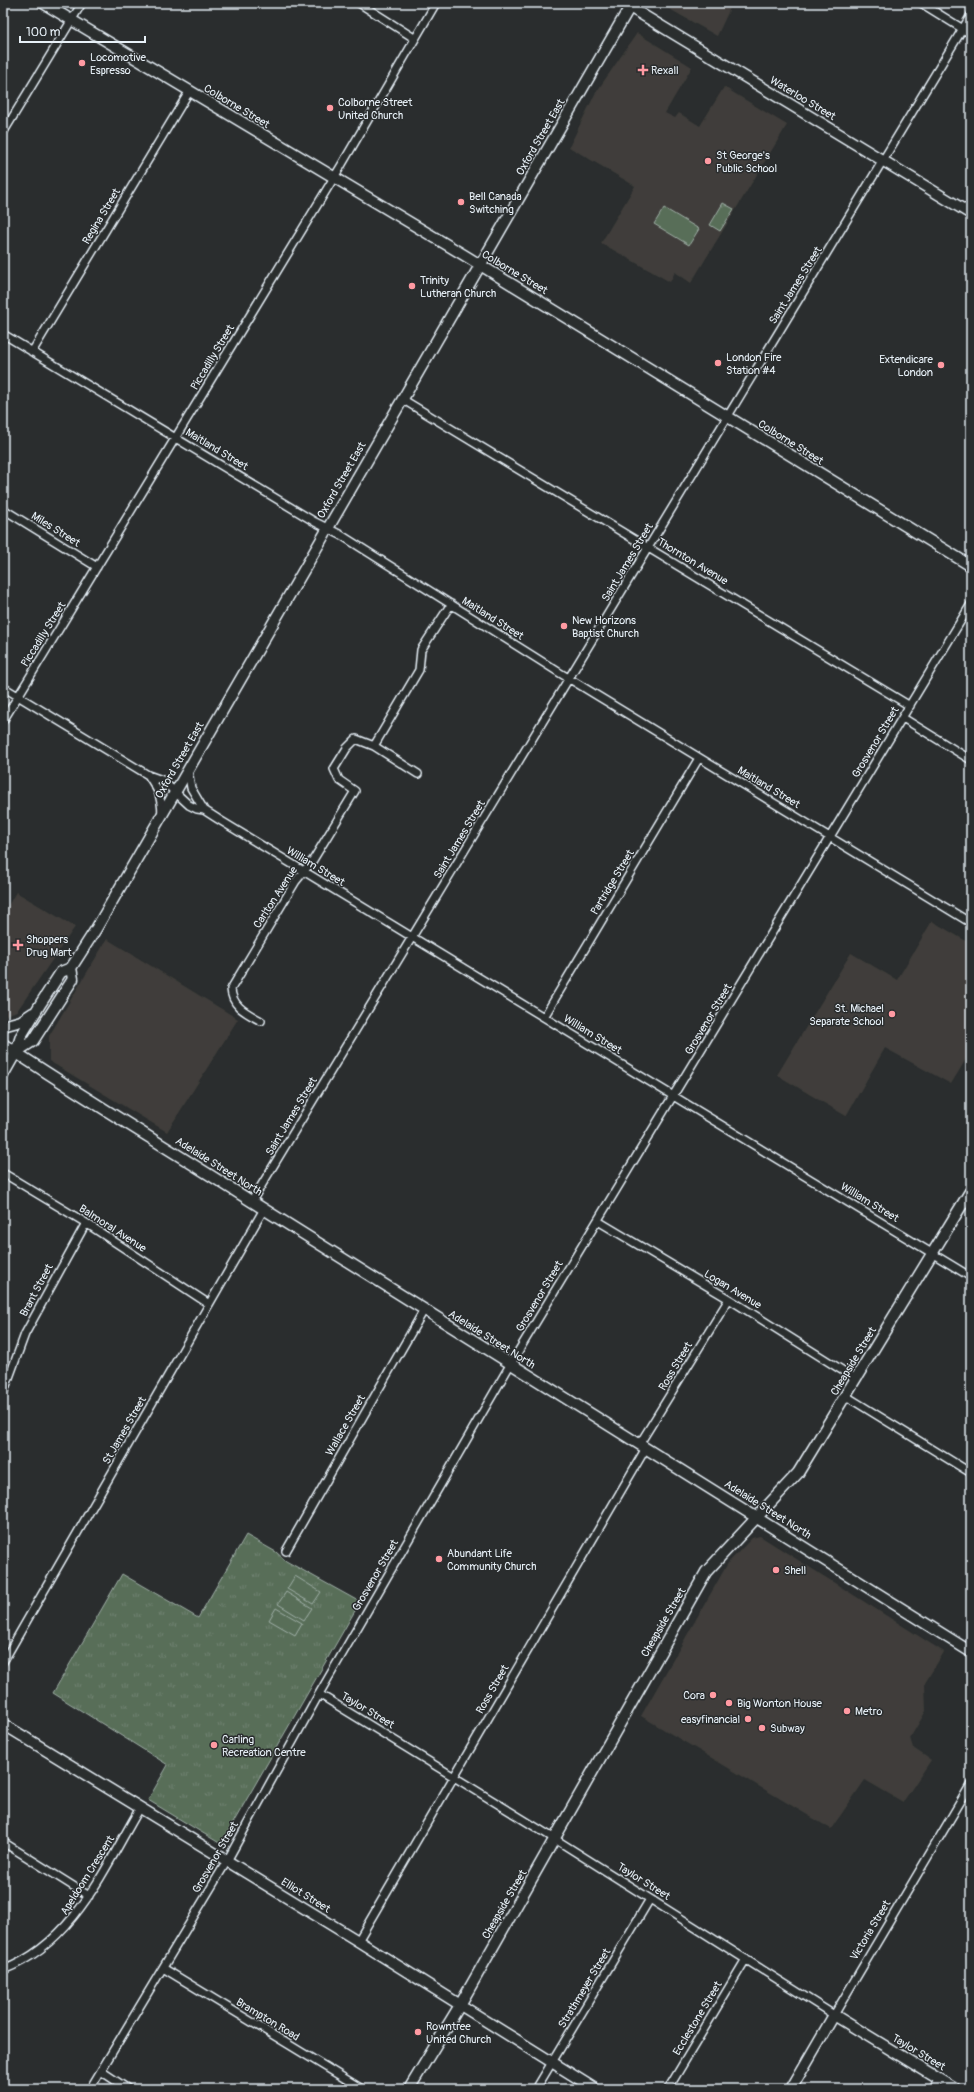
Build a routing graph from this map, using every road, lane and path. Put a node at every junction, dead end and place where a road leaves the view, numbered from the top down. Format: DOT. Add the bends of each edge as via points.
graph roads {
  1 [pos="44,3"];
  2 [pos="82,3"];
  3 [pos="359,3"];
  4 [pos="436,3"];
  5 [pos="921,3"];
  6 [pos="628,4"];
  7 [pos="971,15"];
  8 [pos="72,20"];
  9 [pos="963,28"];
  10 [pos="971,34"];
  11 [pos="414,38"];
  12 [pos="189,92"];
  13 [pos="3,133"];
  14 [pos="884,161"];
  15 [pos="334,178"];
  16 [pos="971,214"];
  17 [pos="479,266"];
  18 [pos="3,334"];
  19 [pos="32,352"];
  20 [pos="402,399"];
  21 [pos="727,416"];
  22 [pos="176,438"];
  23 [pos="3,509"];
  24 [pos="327,528"];
  25 [pos="649,548"];
  26 [pos="971,566"];
  27 [pos="97,567"];
  28 [pos="450,604"];
  29 [pos="971,604"];
  30 [pos="569,679"];
  31 [pos="3,688"];
  32 [pos="18,696"];
  33 [pos="910,706"];
  34 [pos="903,718"];
  35 [pos="3,721"];
  36 [pos="374,746"];
  37 [pos="699,758"];
  38 [pos="971,760"];
  39 [pos="188,769"];
  40 [pos="418,774"];
  41 [pos="148,775"];
  42 [pos="175,792"];
  43 [pos="204,810"];
  44 [pos="162,814"];
  45 [pos="830,837"];
  46 [pos="304,871"];
  47 [pos="971,923"];
  48 [pos="412,937"];
  49 [pos="71,968"];
  50 [pos="38,1009"];
  51 [pos="544,1017"];
  52 [pos="262,1021"];
  53 [pos="3,1026"];
  54 [pos="3,1044"];
  55 [pos="16,1052"];
  56 [pos="3,1075"];
  57 [pos="674,1096"];
  58 [pos="3,1173"];
  59 [pos="971,1190"];
  60 [pos="252,1201"];
  61 [pos="264,1209"];
  62 [pos="598,1221"];
  63 [pos="86,1223"];
  64 [pos="932,1254"];
  65 [pos="971,1277"];
  66 [pos="729,1299"];
  67 [pos="209,1304"];
  68 [pos="424,1310"];
  69 [pos="510,1364"];
  70 [pos="856,1379"];
  71 [pos="3,1394"];
  72 [pos="846,1396"];
  73 [pos="642,1447"];
  74 [pos="971,1473"];
  75 [pos="758,1516"];
  76 [pos="286,1551"];
  77 [pos="971,1652"];
  78 [pos="3,1662"];
  79 [pos="319,1694"];
  80 [pos="3,1724"];
  81 [pos="454,1776"];
  82 [pos="971,1784"];
  83 [pos="140,1808"];
  84 [pos="555,1839"];
  85 [pos="3,1842"];
  86 [pos="227,1860"];
  87 [pos="89,1896"];
  88 [pos="650,1899"];
  89 [pos="358,1941"];
  90 [pos="746,1959"];
  91 [pos="163,1968"];
  92 [pos="3,1970"];
  93 [pos="460,2005"];
  94 [pos="834,2015"];
  95 [pos="552,2063"];
  96 [pos="101,2071"];
  97 [pos="939,2079"];
  98 [pos="90,2089"];
  99 [pos="128,2089"];
  100 [pos="362,2089"];
  101 [pos="409,2089"];
  102 [pos="536,2089"];
  103 [pos="594,2089"];
  104 [pos="668,2089"];
  105 [pos="791,2089"];
  106 [pos="934,2089"];
  107 [pos="955,2089"];
  1 -- 8 [label="street, Colborne Street"];
  2 -- 8 [label="street"];
  3 -- 11 [label="street"];
  4 -- 11 [label="street, Piccadilly Street"];
  5 -- 9 [label="street"];
  6 -- 14 [label="street, Waterloo Street"];
  6 -- 17 [label="street, Oxford Street East"];
  7 -- 9 [label="street, Saint James Street"];
  8 -- 12 [label="street, Colborne Street"];
  8 -- 13 [label="street"];
  9 -- 10 [label="street"];
  9 -- 14 [label="street, Saint James Street"];
  11 -- 15 [label="street, Piccadilly Street"];
  12 -- 15 [label="street, Colborne Street"];
  12 -- 19 [label="street, Regina Street"];
  14 -- 16 [label="street, Waterloo Street"];
  14 -- 21 [label="street, Saint James Street"];
  15 -- 17 [label="street, Colborne Street"];
  15 -- 22 [label="street, Piccadilly Street"];
  17 -- 20 [label="street, Oxford Street East"];
  17 -- 21 [label="street, Colborne Street"];
  18 -- 19 [label="street, Maitland Street"];
  19 -- 22 [label="street, Maitland Street"];
  20 -- 24 [label="street, Oxford Street East"];
  20 -- 25 [label="street, Thornton Avenue"];
  21 -- 25 [label="street, Saint James Street"];
  21 -- 26 [label="street, Colborne Street"];
  22 -- 24 [label="street, Maitland Street"];
  22 -- 27 [label="street, Piccadilly Street"];
  23 -- 27 [label="street, Miles Street"];
  24 -- 28 [label="street, Maitland Street"];
  24 -- 39 [label="street, Oxford Street East"];
  25 -- 30 [label="street, Saint James Street"];
  25 -- 33 [label="street, Thornton Avenue"];
  27 -- 32 [label="street, Piccadilly Street"];
  28 -- 30 [label="street, Maitland Street"];
  28 -- 36 [label="street" via="421,650 420,670"];
  29 -- 33 [label="street, Grosvenor Street"];
  30 -- 37 [label="street, Maitland Street"];
  30 -- 48 [label="street, Saint James Street"];
  31 -- 32 [label="street, William Street"];
  32 -- 35 [label="street, Piccadilly Street"];
  32 -- 41 [label="street, William Street"];
  33 -- 34 [label="street, Grosvenor Street"];
  34 -- 38 [label="street"];
  34 -- 45 [label="street, Grosvenor Street"];
  36 -- 40 [label="street, Carlton Avenue"];
  36 -- 46 [label="street, Carlton Avenue" via="356,739 334,769 339,780 355,791"];
  37 -- 45 [label="street, Maitland Street"];
  37 -- 51 [label="street, Partridge Street"];
  39 -- 42 [label="street, Oxford Street East"];
  39 -- 43 [label="street, William Street" via="191,788"];
  41 -- 42 [label="street, William Street" via="162,780"];
  41 -- 44 [label="street" via="156,784 160,795"];
  42 -- 43 [label="street, William Street" via="189,805"];
  42 -- 44 [label="street, Oxford Street East"];
  43 -- 46 [label="street, William Street"];
  44 -- 49 [label="street, Oxford Street East"];
  45 -- 47 [label="street, Maitland Street"];
  45 -- 57 [label="street, Grosvenor Street"];
  46 -- 48 [label="street, William Street"];
  46 -- 52 [label="street, Carlton Avenue" via="231,989 231,997 237,1006"];
  48 -- 51 [label="street, William Street"];
  48 -- 60 [label="street, Saint James Street"];
  49 -- 50 [label="street, Oxford Street East" via="61,972"];
  49 -- 55 [label="street, Oxford Street East" via="73,979 33,1041"];
  50 -- 53 [label="street" via="21,1021"];
  50 -- 55 [label="street, Oxford Street East" via="21,1036"];
  51 -- 57 [label="street, William Street"];
  54 -- 55 [label="street, Adelaide Street North"];
  55 -- 56 [label="street, Oxford Street East"];
  55 -- 60 [label="street, Adelaide Street North"];
  57 -- 62 [label="street, Grosvenor Street"];
  57 -- 64 [label="street, William Street"];
  58 -- 63 [label="street, Balmoral Avenue"];
  59 -- 64 [label="street, Cheapside Street"];
  60 -- 61 [label="street, Adelaide Street North"];
  61 -- 67 [label="street, St James Street"];
  61 -- 68 [label="street, Adelaide Street North"];
  62 -- 66 [label="street, Logan Avenue"];
  62 -- 69 [label="street, Grosvenor Street"];
  63 -- 67 [label="street, Balmoral Avenue"];
  63 -- 71 [label="street, Brant Street" via="25,1334"];
  64 -- 65 [label="street, William Street"];
  64 -- 70 [label="street, Cheapside Street"];
  66 -- 70 [label="street, Logan Avenue"];
  66 -- 73 [label="street, Ross Street"];
  67 -- 78 [label="street, St James Street"];
  68 -- 69 [label="street, Adelaide Street North"];
  68 -- 76 [label="street, Wallace Street"];
  69 -- 73 [label="street, Adelaide Street North"];
  69 -- 79 [label="street, Grosvenor Street"];
  70 -- 72 [label="street, Cheapside Street"];
  72 -- 74 [label="street"];
  72 -- 75 [label="street, Cheapside Street" via="795,1476"];
  73 -- 75 [label="street, Adelaide Street North"];
  73 -- 81 [label="street, Ross Street"];
  75 -- 77 [label="street, Adelaide Street North"];
  75 -- 84 [label="street, Cheapside Street" via="706,1572"];
  79 -- 81 [label="street, Taylor Street"];
  79 -- 86 [label="street, Grosvenor Street"];
  80 -- 83 [label="street, Elliot Street"];
  81 -- 84 [label="street, Taylor Street"];
  81 -- 89 [label="street, Ross Street"];
  82 -- 94 [label="street, Victoria Street"];
  83 -- 86 [label="street, Elliot Street"];
  83 -- 87 [label="street, Apeldoom Crescent"];
  84 -- 88 [label="street, Taylor Street"];
  84 -- 93 [label="street, Cheapside Street"];
  85 -- 87 [label="street"];
  86 -- 89 [label="street, Elliot Street"];
  86 -- 91 [label="street, Grosvenor Street"];
  87 -- 92 [label="street, Apeldoom Crescent" via="70,1923 52,1941 33,1955"];
  88 -- 90 [label="street, Taylor Street"];
  88 -- 95 [label="street, Strathmeyer Street"];
  89 -- 93 [label="street, Elliot Street"];
  90 -- 94 [label="street, Taylor Street"];
  90 -- 104 [label="street, Ecclestone Street"];
  91 -- 96 [label="street, Grosvenor Street"];
  91 -- 100 [label="street, Brampton Road"];
  93 -- 95 [label="street, Elliot Street"];
  93 -- 101 [label="street, Cheapside Street"];
  94 -- 97 [label="street, Taylor Street"];
  94 -- 105 [label="street, Victoria Street"];
  95 -- 102 [label="street, Strathmeyer Street"];
  95 -- 103 [label="street, Elliot Street"];
  96 -- 98 [label="street, Grosvenor Street"];
  96 -- 99 [label="street"];
  97 -- 106 [label="street"];
  97 -- 107 [label="street, Taylor Street"];
}
